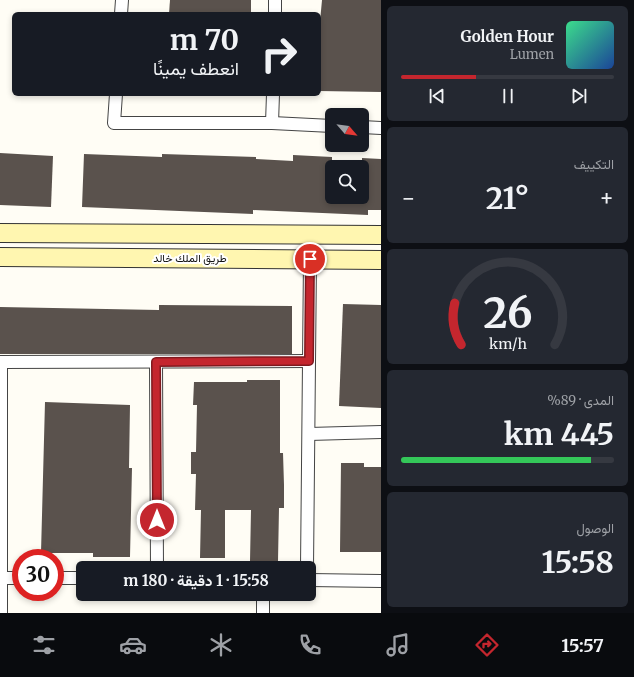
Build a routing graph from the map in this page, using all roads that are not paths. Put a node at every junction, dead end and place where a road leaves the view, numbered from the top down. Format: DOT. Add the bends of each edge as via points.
graph roads {
  1 [pos="122,0"];
  2 [pos="275,0"];
  3 [pos="121,12"];
  4 [pos="275,12"];
  5 [pos="116,96"];
  6 [pos="273,96"];
  7 [pos="272,123"];
  8 [pos="325,126"];
  9 [pos="369,127"];
  10 [pos="381,128"];
  11 [pos="0,233"];
  12 [pos="381,235"];
  13 [pos="0,257"];
  14 [pos="310,259"];
  15 [pos="381,260"];
  16 [pos="309,361"];
  17 [pos="1,362"];
  18 [pos="156,362"];
  19 [pos="381,432"];
  20 [pos="308,434"];
  21 [pos="158,561"];
  22 [pos="307,561"];
  23 [pos="2,578"];
  24 [pos="12,578"];
  25 [pos="64,578"];
  26 [pos="76,578"];
  27 [pos="316,580"];
  28 [pos="381,581"];
  29 [pos="263,601"];
  30 [pos="1,613"];
  31 [pos="263,613"];
  1 -- 3 [label="street"];
  2 -- 4 [label="street"];
  5 -- 7 [label="street" via="114,123"];
  6 -- 7 [label="street"];
  7 -- 8 [label="street"];
  9 -- 10 [label="street"];
  11 -- 12 [label="main road"];
  13 -- 14 [label="main road, طريق الملك خالد"];
  14 -- 15 [label="main road, طريق الملك خالد"];
  14 -- 16 [label="street"];
  16 -- 18 [label="street"];
  16 -- 20 [label="street"];
  17 -- 18 [label="street"];
  17 -- 23 [label="street"];
  18 -- 21 [label="street"];
  19 -- 20 [label="street"];
  20 -- 22 [label="street"];
  23 -- 24 [label="street"];
  23 -- 30 [label="street"];
  25 -- 26 [label="street"];
  27 -- 28 [label="street"];
  29 -- 31 [label="street"];
}
